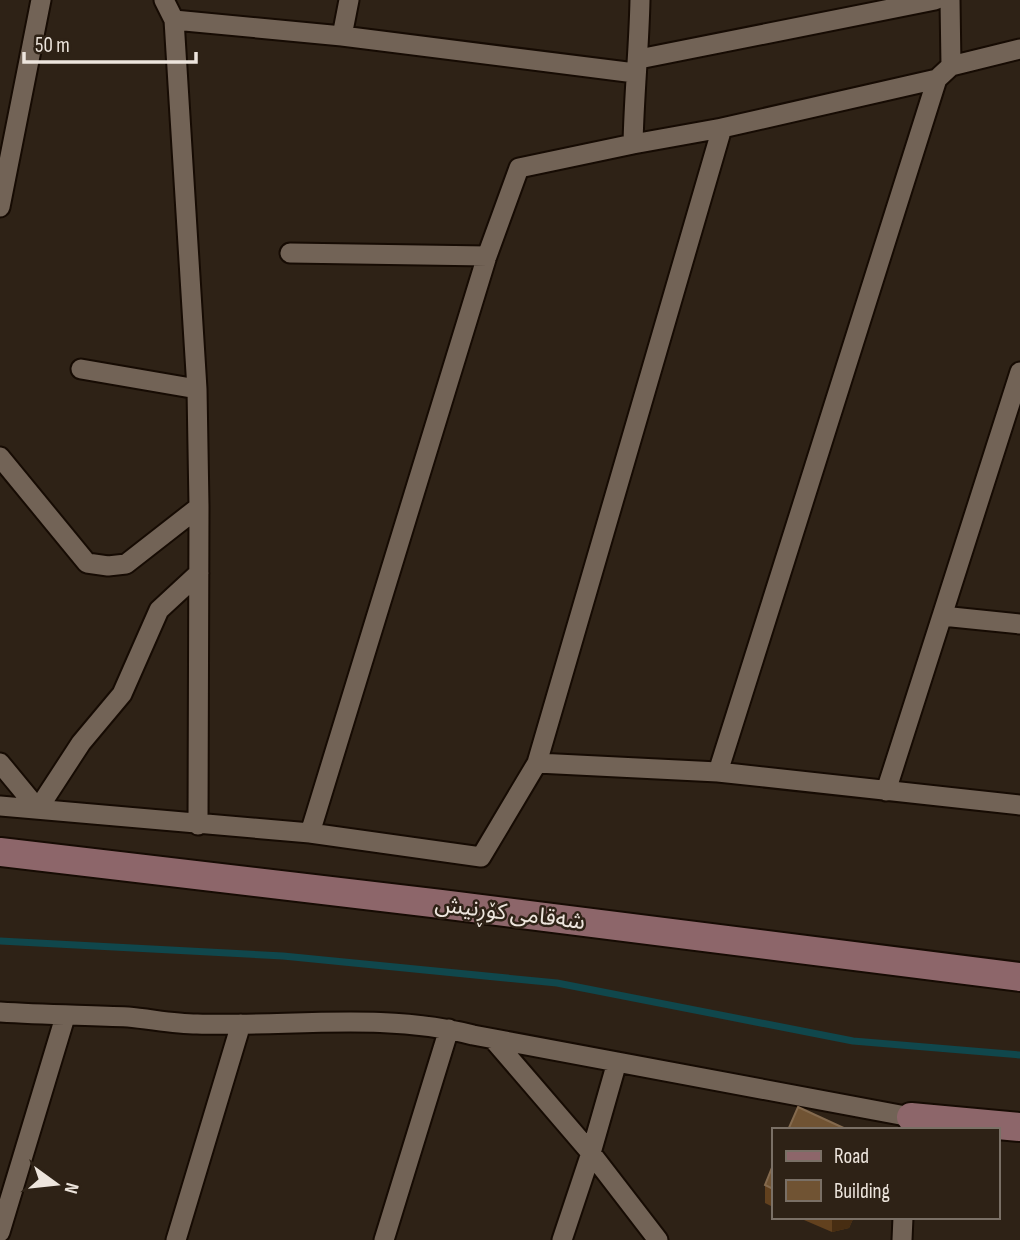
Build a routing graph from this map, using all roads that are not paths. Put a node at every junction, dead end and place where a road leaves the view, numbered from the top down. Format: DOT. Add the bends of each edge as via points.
graph roads {
  1 [pos="41,0"];
  2 [pos="164,0"];
  3 [pos="349,0"];
  4 [pos="640,0"];
  5 [pos="935,0"];
  6 [pos="950,0"];
  7 [pos="855,7"];
  8 [pos="174,20"];
  9 [pos="342,36"];
  10 [pos="1020,49"];
  11 [pos="637,66"];
  12 [pos="944,73"];
  13 [pos="722,128"];
  14 [pos="633,144"];
  15 [pos="0,206"];
  16 [pos="290,253"];
  17 [pos="487,256"];
  18 [pos="81,369"];
  19 [pos="1020,372"];
  20 [pos="197,389"];
  21 [pos="0,457"];
  22 [pos="200,507"];
  23 [pos="200,573"];
  24 [pos="942,615"];
  25 [pos="1020,624"];
  26 [pos="0,763"];
  27 [pos="537,763"];
  28 [pos="718,772"];
  29 [pos="886,790"];
  30 [pos="1020,805"];
  31 [pos="0,806"];
  32 [pos="38,809"];
  33 [pos="198,825"];
  34 [pos="310,833"];
  35 [pos="0,852"];
  36 [pos="1020,977"];
  37 [pos="0,1012"];
  38 [pos="65,1017"];
  39 [pos="241,1024"];
  40 [pos="449,1029"];
  41 [pos="493,1039"];
  42 [pos="617,1062"];
  43 [pos="910,1123"];
  44 [pos="1020,1127"];
  45 [pos="591,1153"];
  46 [pos="904,1219"];
  47 [pos="0,1232"];
  48 [pos="176,1240"];
  49 [pos="384,1240"];
  50 [pos="562,1240"];
  51 [pos="658,1240"];
  52 [pos="902,1240"];
  1 -- 15 [label="street"];
  2 -- 8 [label="street"];
  3 -- 9 [label="street"];
  4 -- 11 [label="street"];
  5 -- 7 [label="street"];
  6 -- 12 [label="street"];
  7 -- 11 [label="street"];
  8 -- 9 [label="street"];
  8 -- 20 [label="street"];
  9 -- 11 [label="street"];
  10 -- 12 [label="street"];
  11 -- 14 [label="street"];
  12 -- 13 [label="street"];
  12 -- 28 [label="street"];
  13 -- 14 [label="street"];
  13 -- 27 [label="street"];
  14 -- 17 [label="street" via="519,169"];
  16 -- 17 [label="street"];
  17 -- 34 [label="street"];
  18 -- 20 [label="street"];
  19 -- 24 [label="street"];
  20 -- 22 [label="street"];
  21 -- 22 [label="street" via="87,563 126,564"];
  22 -- 23 [label="street"];
  23 -- 32 [label="street" via="159,610 122,694 81,743"];
  23 -- 33 [label="street"];
  24 -- 25 [label="street"];
  24 -- 29 [label="street"];
  26 -- 32 [label="street"];
  27 -- 28 [label="street"];
  27 -- 34 [label="street" via="481,857"];
  28 -- 29 [label="street"];
  29 -- 30 [label="street"];
  31 -- 32 [label="street"];
  32 -- 33 [label="street"];
  33 -- 34 [label="street"];
  35 -- 36 [label="main road, شەقامی کۆڕنیش"];
  37 -- 38 [label="street"];
  38 -- 39 [label="street"];
  38 -- 47 [label="street"];
  39 -- 40 [label="street" via="408,1024"];
  39 -- 48 [label="street"];
  40 -- 41 [label="street"];
  40 -- 49 [label="street"];
  41 -- 42 [label="street"];
  41 -- 45 [label="street"];
  42 -- 43 [label="street"];
  42 -- 45 [label="street"];
  43 -- 44 [label="main road"];
  45 -- 50 [label="street"];
  45 -- 51 [label="street"];
  46 -- 52 [label="street"];
}
